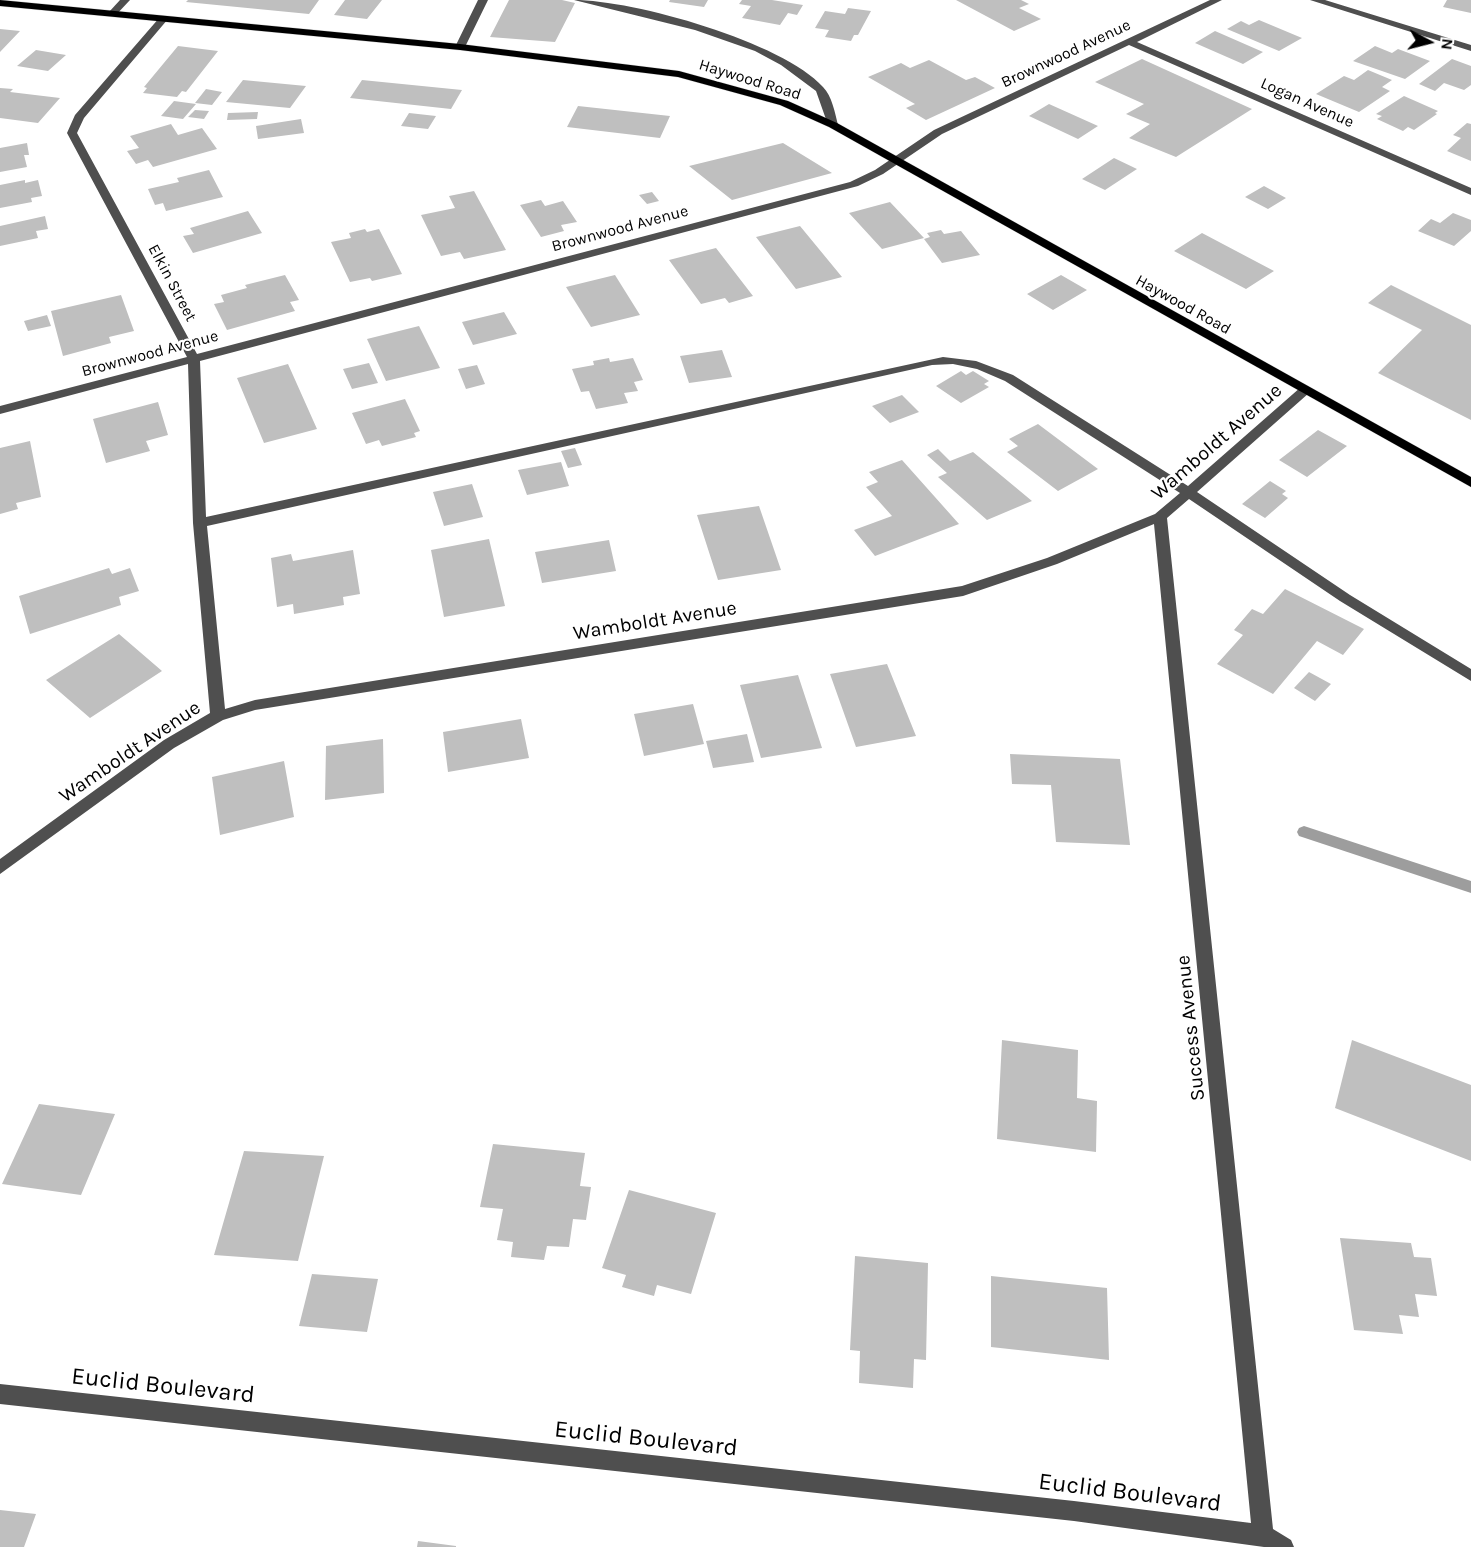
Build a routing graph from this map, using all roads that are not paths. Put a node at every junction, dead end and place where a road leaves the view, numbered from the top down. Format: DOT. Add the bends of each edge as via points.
graph roads {
  1 [pos="125,0"];
  2 [pos="483,0"];
  3 [pos="579,0"];
  4 [pos="1217,0"];
  5 [pos="1314,0"];
  6 [pos="0,3"];
  7 [pos="112,14"];
  8 [pos="163,19"];
  9 [pos="1130,42"];
  10 [pos="460,47"];
  11 [pos="1471,48"];
  12 [pos="833,125"];
  13 [pos="895,161"];
  14 [pos="1471,192"];
  15 [pos="194,359"];
  16 [pos="1305,390"];
  17 [pos="0,410"];
  18 [pos="1471,483"];
  19 [pos="1190,493"];
  20 [pos="1160,517"];
  21 [pos="200,523"];
  22 [pos="1471,676"];
  23 [pos="218,716"];
  24 [pos="0,868"];
  25 [pos="0,1394"];
  26 [pos="1263,1535"];
  27 [pos="1284,1547"];
  1 -- 7 [label="street"];
  2 -- 10 [label="street"];
  3 -- 12 [label="street" via="723,36 769,56 795,69 821,91"];
  4 -- 9 [label="street, Brownwood Avenue"];
  5 -- 11 [label="street"];
  6 -- 7 [label="main road, Haywood Road"];
  7 -- 8 [label="main road, Haywood Road"];
  8 -- 10 [label="main road, Haywood Road"];
  8 -- 15 [label="street, Elkin Street" via="79,117 72,133"];
  9 -- 13 [label="street, Brownwood Avenue" via="938,132"];
  9 -- 14 [label="street, Logan Avenue"];
  10 -- 12 [label="main road, Haywood Road" via="679,74 784,103"];
  12 -- 13 [label="main road, Haywood Road"];
  13 -- 15 [label="street, Brownwood Avenue" via="854,184"];
  13 -- 16 [label="main road, Haywood Road"];
  15 -- 17 [label="street, Brownwood Avenue"];
  15 -- 21 [label="street, Elkin Street"];
  16 -- 18 [label="main road, Haywood Road"];
  16 -- 19 [label="street, Wamboldt Avenue"];
  19 -- 20 [label="street, Wamboldt Avenue"];
  19 -- 21 [label="street" via="1009,378 981,365 943,360"];
  19 -- 22 [label="street"];
  20 -- 23 [label="street, Wamboldt Avenue" via="1052,561 963,591 255,705"];
  20 -- 26 [label="street, Success Avenue"];
  21 -- 23 [label="street, Elkin Street"];
  23 -- 24 [label="street, Wamboldt Avenue" via="170,744"];
  25 -- 26 [label="street, Euclid Boulevard"];
  26 -- 27 [label="street, Euclid Boulevard"];
}
